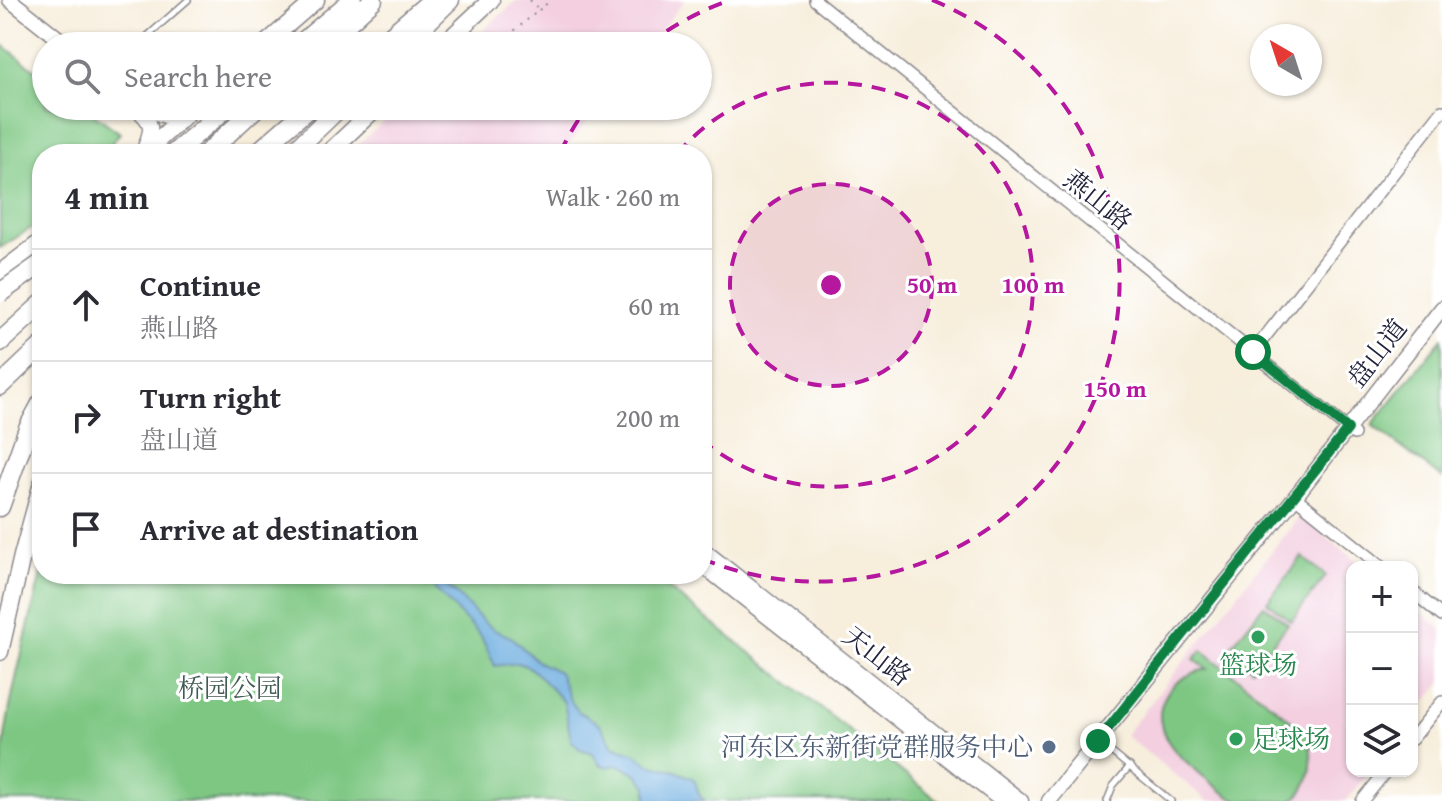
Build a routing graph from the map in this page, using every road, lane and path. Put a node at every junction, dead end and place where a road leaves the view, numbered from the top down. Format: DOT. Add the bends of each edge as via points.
graph roads {
  1 [pos="10,0"];
  2 [pos="188,0"];
  3 [pos="316,0"];
  4 [pos="352,0"];
  5 [pos="373,0"];
  6 [pos="432,0"];
  7 [pos="450,0"];
  8 [pos="491,0"];
  9 [pos="530,0"];
  10 [pos="551,0"];
  11 [pos="815,0"];
  12 [pos="0,3"];
  13 [pos="540,11"];
  14 [pos="37,32"];
  15 [pos="50,32"];
  16 [pos="152,32"];
  17 [pos="279,32"];
  18 [pos="314,32"];
  19 [pos="338,32"];
  20 [pos="395,32"];
  21 [pos="417,32"];
  22 [pos="457,32"];
  23 [pos="514,32"];
  24 [pos="1442,111"];
  25 [pos="148,120"];
  26 [pos="179,120"];
  27 [pos="213,120"];
  28 [pos="243,120"];
  29 [pos="295,120"];
  30 [pos="326,120"];
  31 [pos="363,120"];
  32 [pos="146,144"];
  33 [pos="153,144"];
  34 [pos="185,144"];
  35 [pos="217,144"];
  36 [pos="267,144"];
  37 [pos="301,144"];
  38 [pos="338,144"];
  39 [pos="32,249"];
  40 [pos="32,270"];
  41 [pos="0,273"];
  42 [pos="0,293"];
  43 [pos="1442,308"];
  44 [pos="32,313"];
  45 [pos="1442,322"];
  46 [pos="0,342"];
  47 [pos="1253,352"];
  48 [pos="32,356"];
  49 [pos="0,386"];
  50 [pos="32,421"];
  51 [pos="1351,432"];
  52 [pos="1298,499"];
  53 [pos="0,507"];
  54 [pos="32,520"];
  55 [pos="712,557"];
  56 [pos="1375,561"];
  57 [pos="712,573"];
  58 [pos="1418,596"];
  59 [pos="1442,616"];
  60 [pos="0,652"];
  61 [pos="1442,702"];
  62 [pos="1418,732"];
  63 [pos="1101,743"];
  64 [pos="1130,766"];
  65 [pos="1381,777"];
  66 [pos="1002,801"];
  67 [pos="1021,801"];
  68 [pos="1049,801"];
  69 [pos="1059,801"];
  70 [pos="1107,801"];
  71 [pos="1171,801"];
  72 [pos="1362,801"];
  1 -- 15 [label="street"];
  2 -- 16 [label="lane"];
  3 -- 17 [label="main road"];
  4 -- 18 [label="highway"];
  5 -- 19 [label="highway"];
  6 -- 20 [label="highway"];
  7 -- 21 [label="highway"];
  8 -- 22 [label="main road"];
  9 -- 13 [label="path"];
  10 -- 13 [label="path"];
  11 -- 47 [label="street, 燕山路"];
  12 -- 14 [label="street"];
  13 -- 23 [label="path"];
  24 -- 47 [label="street"];
  25 -- 32 [label="street"];
  26 -- 33 [label="main road"];
  27 -- 34 [label="highway"];
  28 -- 35 [label="highway"];
  29 -- 36 [label="highway"];
  30 -- 37 [label="highway"];
  31 -- 38 [label="main road"];
  39 -- 41 [label="main road"];
  40 -- 42 [label="highway, bridge"];
  43 -- 51 [label="street, 盘山道"];
  44 -- 46 [label="highway"];
  45 -- 51 [label="street, 盘山道"];
  47 -- 51 [label="street, 燕山路"];
  48 -- 49 [label="highway"];
  50 -- 53 [label="highway"];
  51 -- 52 [label="street, 盘山道"];
  52 -- 56 [label="street"];
  52 -- 63 [label="street, 盘山道"];
  54 -- 60 [label="main road"];
  55 -- 67 [label="street, 天山路"];
  57 -- 66 [label="street, 天山路"];
  58 -- 59 [label="street"];
  61 -- 62 [label="street"];
  63 -- 64 [label="lane"];
  63 -- 68 [label="street, 盘山道"];
  63 -- 69 [label="street, 盘山道"];
  64 -- 70 [label="lane"];
  64 -- 71 [label="lane"];
  65 -- 72 [label="street"];
}
